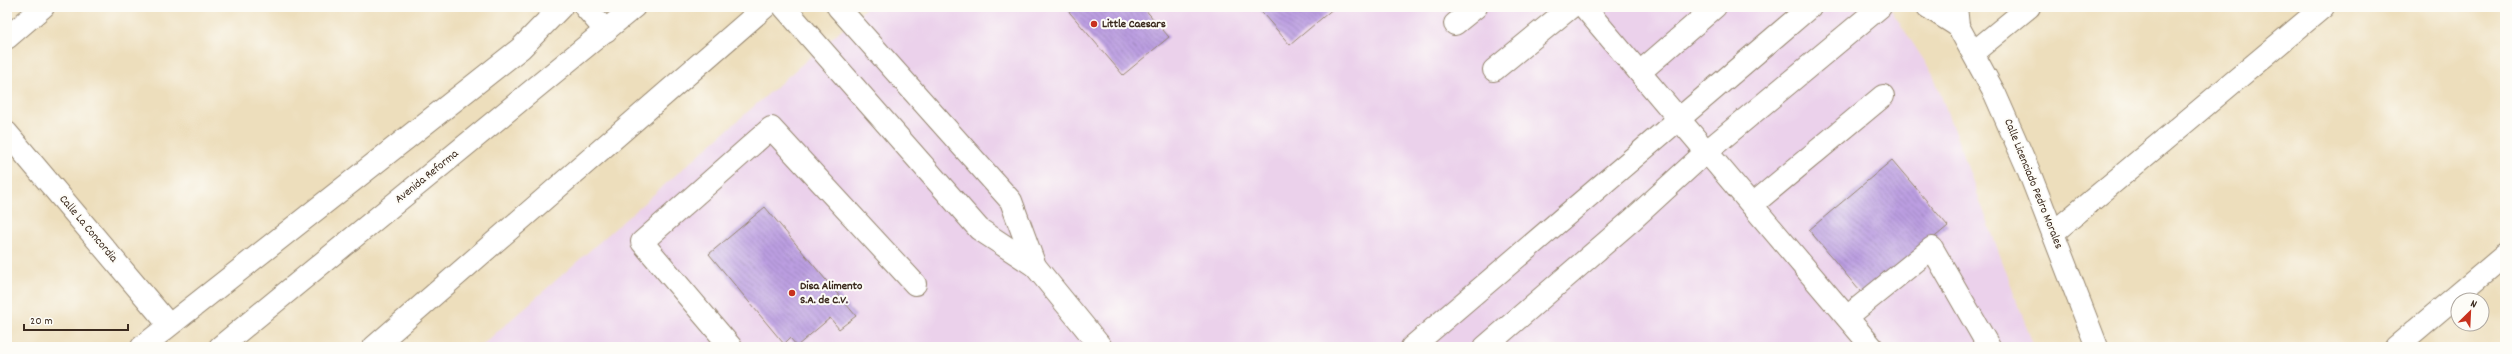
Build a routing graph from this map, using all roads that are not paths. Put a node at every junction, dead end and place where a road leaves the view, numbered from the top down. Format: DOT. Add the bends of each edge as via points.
graph roads {
  1 [pos="43,7"];
  2 [pos="561,7"];
  3 [pos="585,7"];
  4 [pos="634,7"];
  5 [pos="765,7"];
  6 [pos="784,7"];
  7 [pos="838,7"];
  8 [pos="1476,7"];
  9 [pos="1571,7"];
  10 [pos="1584,7"];
  11 [pos="1715,7"];
  12 [pos="1810,7"];
  13 [pos="1880,7"];
  14 [pos="1928,7"];
  15 [pos="2029,7"];
  16 [pos="2323,7"];
  17 [pos="1957,16"];
  18 [pos="1455,24"];
  19 [pos="606,31"];
  20 [pos="7,38"];
  21 [pos="1974,52"];
  22 [pos="1494,70"];
  23 [pos="1640,72"];
  24 [pos="1883,96"];
  25 [pos="1680,120"];
  26 [pos="7,133"];
  27 [pos="1706,152"];
  28 [pos="1752,205"];
  29 [pos="2053,233"];
  30 [pos="2505,255"];
  31 [pos="1035,266"];
  32 [pos="915,284"];
  33 [pos="1847,317"];
  34 [pos="168,325"];
  35 [pos="142,347"];
  36 [pos="220,347"];
  37 [pos="374,347"];
  38 [pos="731,347"];
  39 [pos="1101,347"];
  40 [pos="1412,347"];
  41 [pos="1486,347"];
  42 [pos="1872,347"];
  43 [pos="1989,347"];
  44 [pos="2098,347"];
  45 [pos="2396,347"];
  1 -- 20 [label="street"];
  2 -- 34 [label="street" via="521,48"];
  3 -- 19 [label="street"];
  4 -- 19 [label="street, Avenida Reforma"];
  5 -- 37 [label="street"];
  6 -- 31 [label="street" via="979,229"];
  7 -- 31 [label="street" via="1011,201"];
  8 -- 18 [label="street"];
  9 -- 22 [label="street"];
  10 -- 23 [label="street"];
  11 -- 23 [label="street"];
  12 -- 25 [label="street"];
  13 -- 27 [label="street"];
  14 -- 17 [label="street, Calle Licenciado Pedro Morales"];
  15 -- 21 [label="street"];
  16 -- 29 [label="street"];
  17 -- 21 [label="street, Calle Licenciado Pedro Morales"];
  19 -- 36 [label="street, Avenida Reforma"];
  21 -- 29 [label="street, Calle Licenciado Pedro Morales" via="2028,169"];
  23 -- 25 [label="street"];
  24 -- 28 [label="street"];
  25 -- 27 [label="street"];
  25 -- 40 [label="street"];
  26 -- 34 [label="street, Calle La Concordia"];
  27 -- 28 [label="street"];
  27 -- 41 [label="street"];
  28 -- 33 [label="street"];
  29 -- 44 [label="street, Calle Licenciado Pedro Morales"];
  30 -- 45 [label="street"];
  31 -- 39 [label="street"];
  32 -- 38 [label="street" via="771,128 642,242"];
  33 -- 42 [label="street"];
  33 -- 43 [label="street" via="1932,248"];
  34 -- 35 [label="street"];
}
